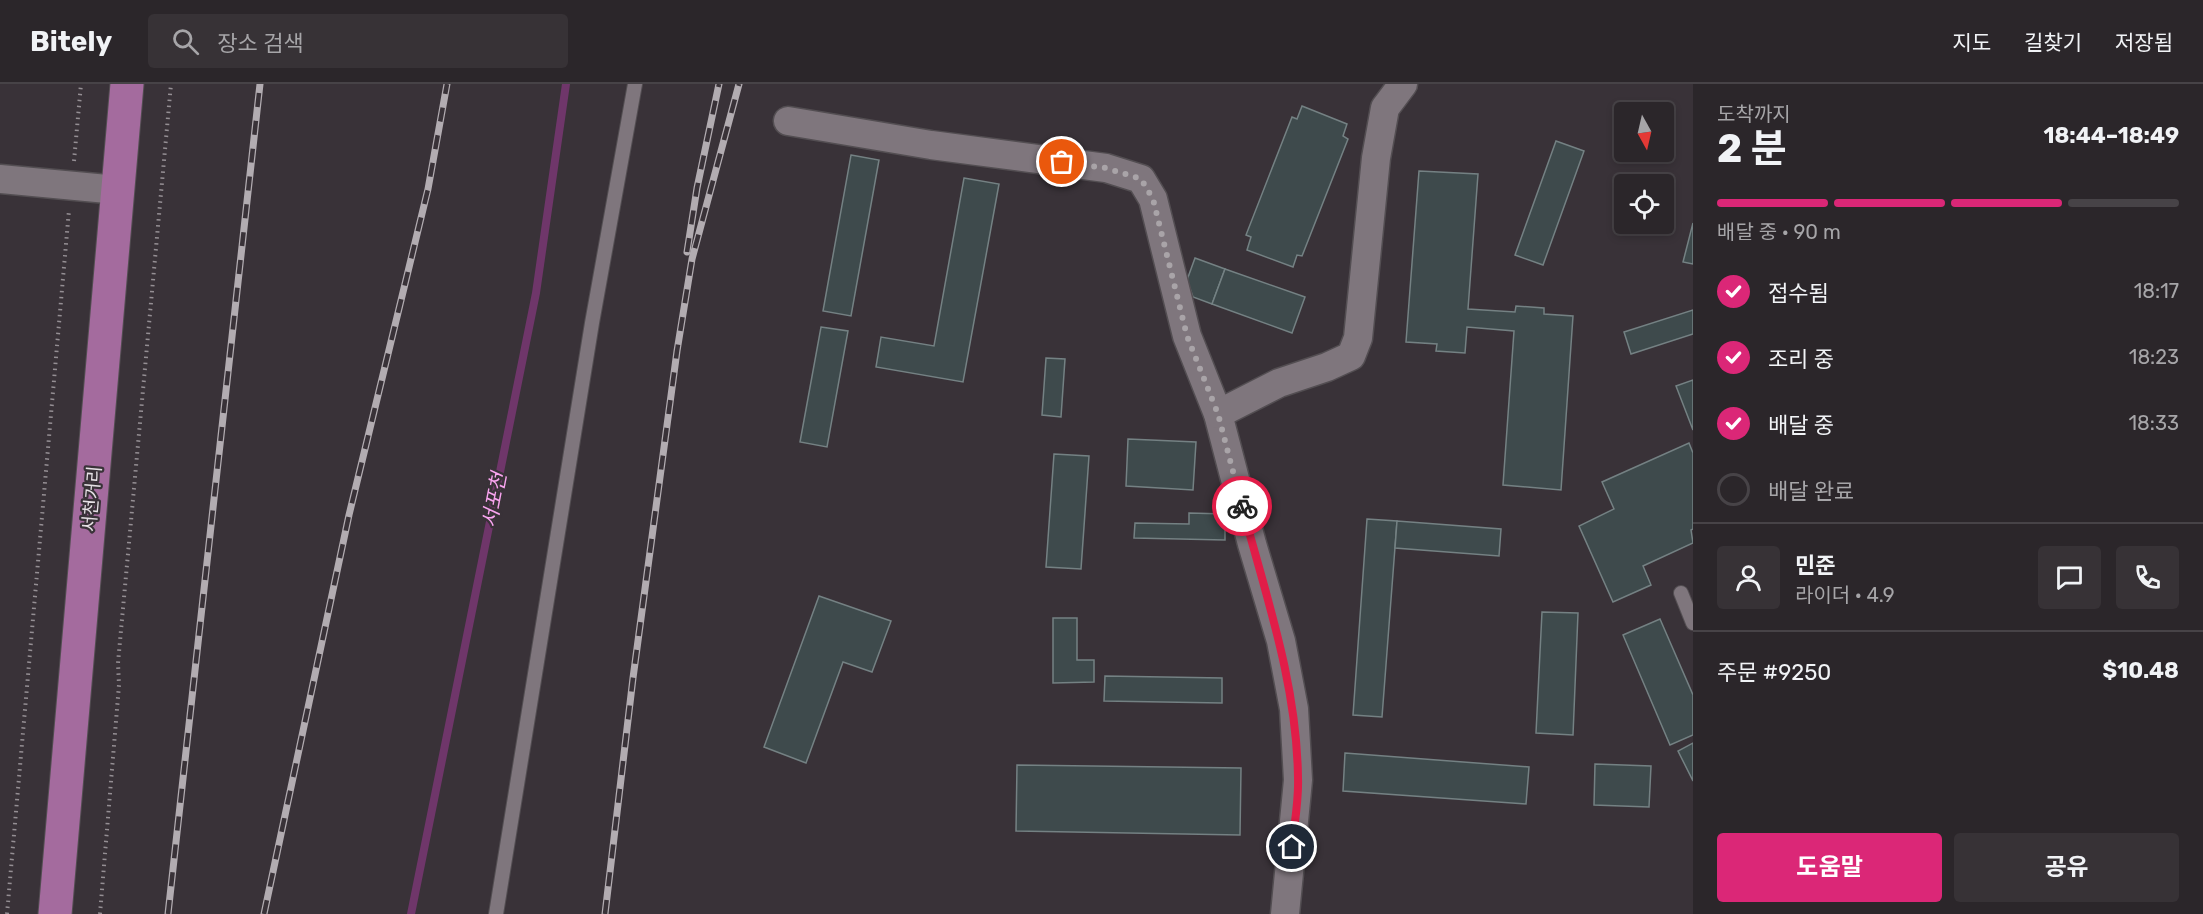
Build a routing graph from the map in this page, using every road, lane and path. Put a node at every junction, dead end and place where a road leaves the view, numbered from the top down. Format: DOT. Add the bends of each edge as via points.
graph roads {
  1 [pos="81,84"];
  2 [pos="127,84"];
  3 [pos="171,84"];
  4 [pos="635,84"];
  5 [pos="1403,84"];
  6 [pos="788,121"];
  7 [pos="0,179"];
  8 [pos="71,186"];
  9 [pos="118,189"];
  10 [pos="1218,414"];
  11 [pos="1681,593"];
  12 [pos="1693,623"];
  13 [pos="7,914"];
  14 [pos="55,914"];
  15 [pos="100,914"];
  16 [pos="496,914"];
  17 [pos="1285,914"];
  1 -- 8 [label="path"];
  2 -- 9 [label="main road, 서천거리"];
  3 -- 15 [label="path" via="118,663"];
  4 -- 16 [label="lane"];
  5 -- 10 [label="street" via="1385,108 1358,338 1352,356 1279,383"];
  6 -- 10 [label="street" via="1106,168 1141,179 1153,199 1187,336"];
  7 -- 8 [label="street"];
  8 -- 9 [label="street"];
  8 -- 13 [label="path"];
  9 -- 14 [label="main road, 서천거리"];
  10 -- 17 [label="street" via="1281,641 1294,709 1298,780"];
  11 -- 12 [label="lane"];
}
